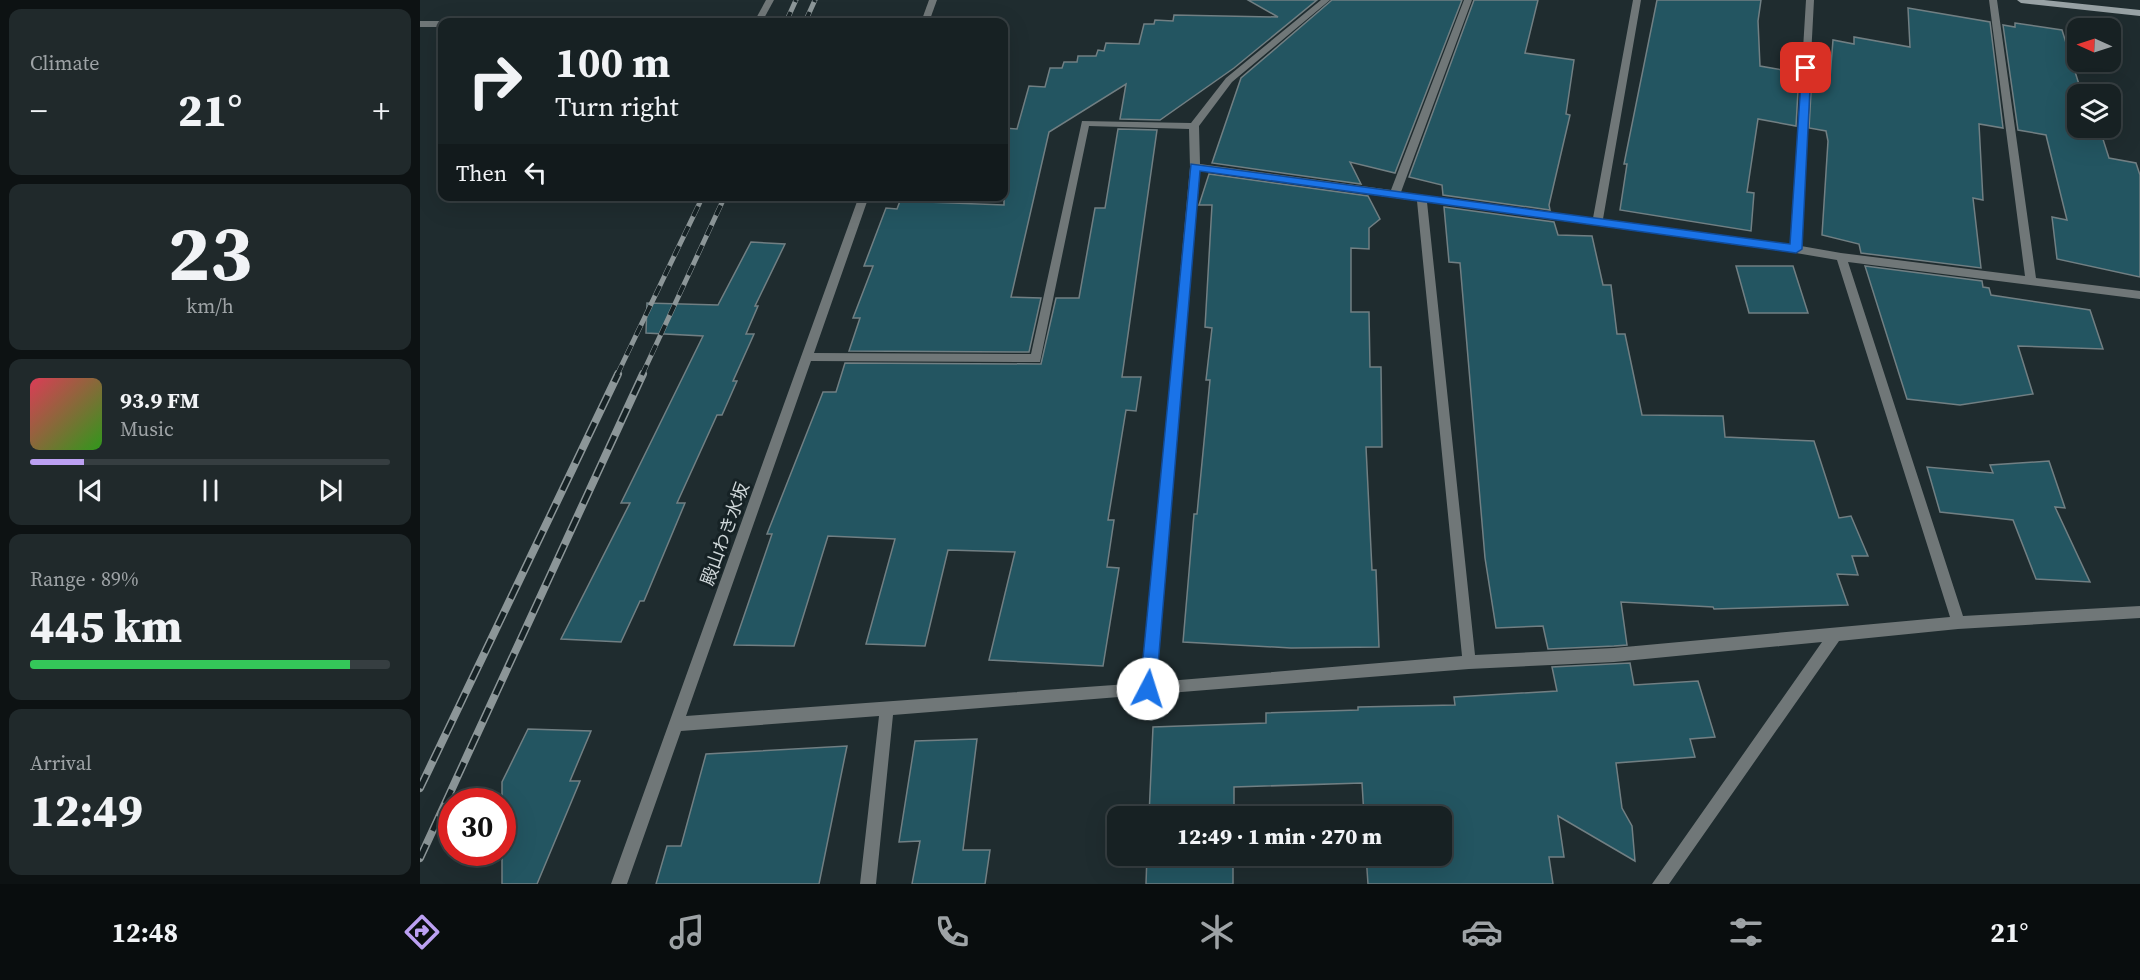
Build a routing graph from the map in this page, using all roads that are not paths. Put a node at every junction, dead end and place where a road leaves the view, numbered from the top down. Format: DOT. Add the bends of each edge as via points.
graph roads {
  1 [pos="770,0"];
  2 [pos="933,0"];
  3 [pos="1326,0"];
  4 [pos="1468,0"];
  5 [pos="1637,0"];
  6 [pos="1810,0"];
  7 [pos="1993,0"];
  8 [pos="2021,0"];
  9 [pos="2140,13"];
  10 [pos="760,18"];
  11 [pos="926,18"];
  12 [pos="420,24"];
  13 [pos="438,24"];
  14 [pos="1194,126"];
  15 [pos="1195,167"];
  16 [pos="1395,194"];
  17 [pos="1422,199"];
  18 [pos="862,201"];
  19 [pos="1597,222"];
  20 [pos="1796,249"];
  21 [pos="1841,257"];
  22 [pos="2031,280"];
  23 [pos="2140,295"];
  24 [pos="808,357"];
  25 [pos="2140,612"];
  26 [pos="1958,623"];
  27 [pos="1834,636"];
  28 [pos="1469,662"];
  29 [pos="1148,689"];
  30 [pos="887,710"];
  31 [pos="676,724"];
  32 [pos="619,884"];
  33 [pos="868,884"];
  34 [pos="1660,884"];
  1 -- 10 [label="street"];
  2 -- 11 [label="street"];
  3 -- 14 [label="street" via="1229,80"];
  4 -- 16 [label="street"];
  5 -- 19 [label="street"];
  6 -- 20 [label="street"];
  7 -- 22 [label="street"];
  8 -- 9 [label="street"];
  12 -- 13 [label="street"];
  14 -- 15 [label="street"];
  14 -- 24 [label="street" via="1085,123 1036,359"];
  15 -- 16 [label="street"];
  15 -- 29 [label="street"];
  16 -- 17 [label="street"];
  17 -- 19 [label="street"];
  17 -- 28 [label="street"];
  18 -- 24 [label="street, 殿山わき水坂"];
  19 -- 20 [label="street"];
  20 -- 21 [label="street"];
  21 -- 22 [label="street"];
  21 -- 26 [label="street"];
  22 -- 23 [label="street"];
  24 -- 31 [label="street, 殿山わき水坂"];
  25 -- 26 [label="street"];
  26 -- 27 [label="street"];
  27 -- 28 [label="street" via="1614,655"];
  27 -- 34 [label="street"];
  28 -- 29 [label="street"];
  29 -- 30 [label="street"];
  30 -- 31 [label="street"];
  30 -- 33 [label="street"];
  31 -- 32 [label="street, 殿山わき水坂"];
}
